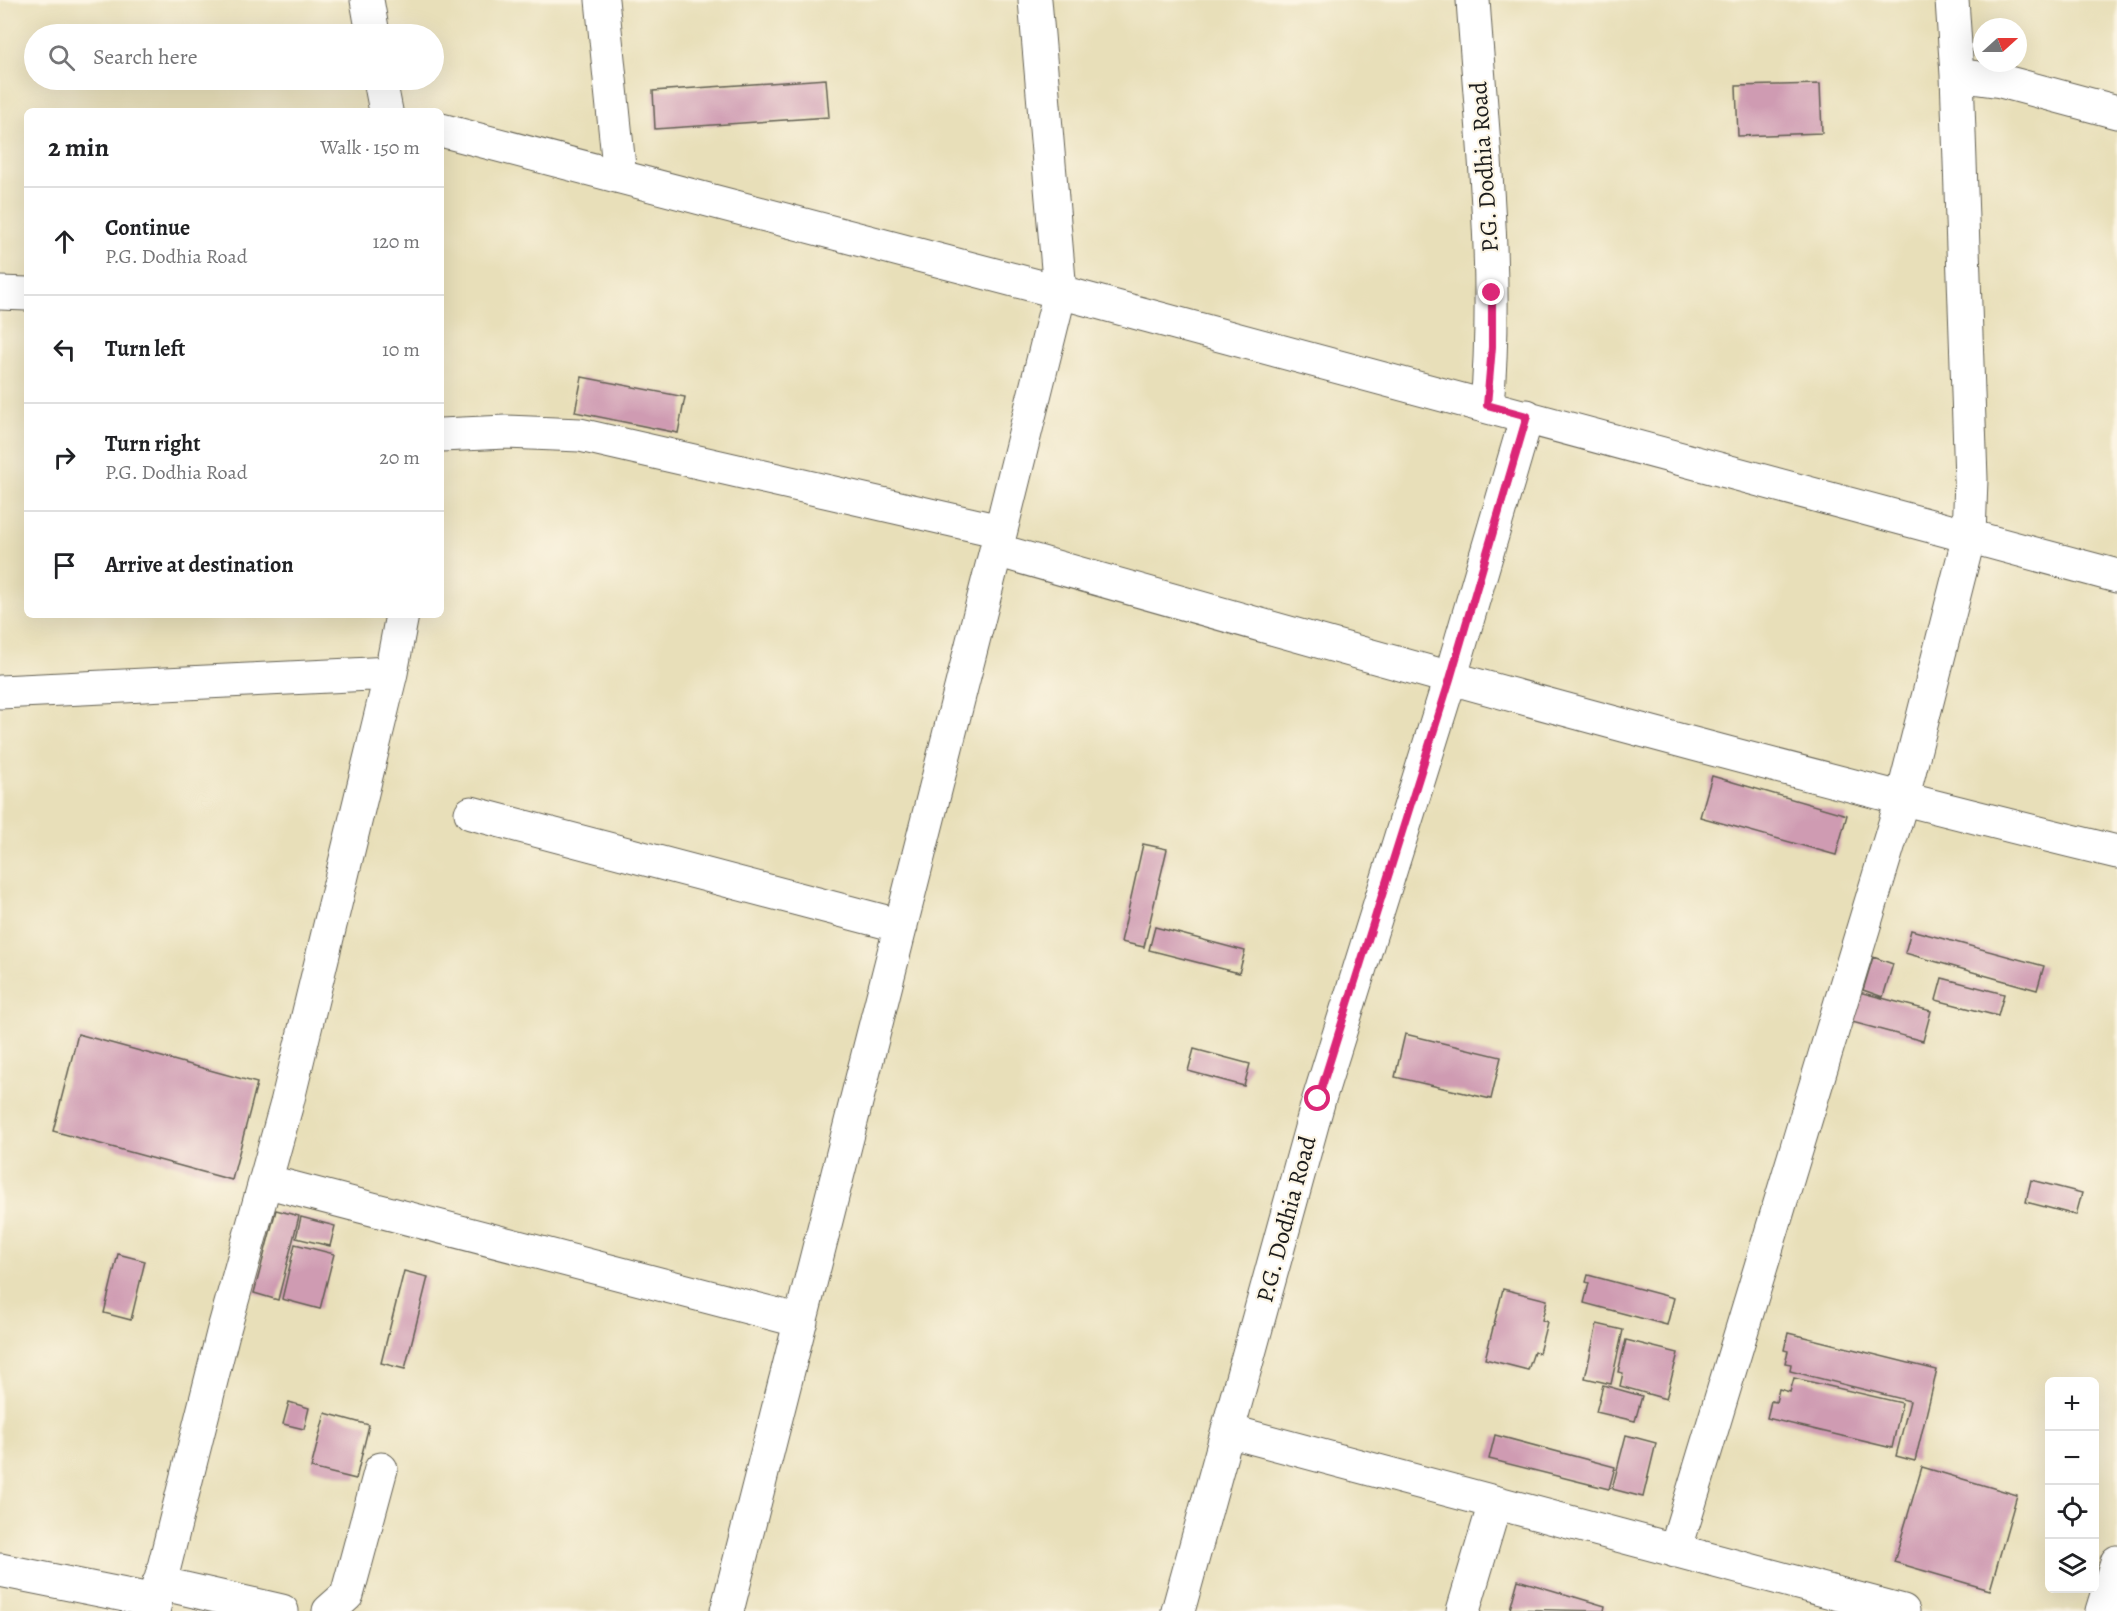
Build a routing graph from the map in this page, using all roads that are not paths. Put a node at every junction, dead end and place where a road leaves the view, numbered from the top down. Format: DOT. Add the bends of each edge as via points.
graph roads {
  1 [pos="367,0"];
  2 [pos="603,0"];
  3 [pos="1035,0"];
  4 [pos="1473,0"];
  5 [pos="1952,0"];
  6 [pos="371,24"];
  7 [pos="1957,75"];
  8 [pos="382,90"];
  9 [pos="385,108"];
  10 [pos="2117,112"];
  11 [pos="444,131"];
  12 [pos="620,177"];
  13 [pos="1060,292"];
  14 [pos="0,293"];
  15 [pos="24,294"];
  16 [pos="1487,405"];
  17 [pos="1527,416"];
  18 [pos="444,435"];
  19 [pos="1969,536"];
  20 [pos="998,541"];
  21 [pos="2117,576"];
  22 [pos="401,618"];
  23 [pos="391,673"];
  24 [pos="1450,679"];
  25 [pos="0,692"];
  26 [pos="1902,800"];
  27 [pos="471,813"];
  28 [pos="2117,852"];
  29 [pos="901,926"];
  30 [pos="265,1181"];
  31 [pos="801,1321"];
  32 [pos="1228,1431"];
  33 [pos="381,1469"];
  34 [pos="1495,1503"];
  35 [pos="1675,1551"];
  36 [pos="2117,1562"];
  37 [pos="0,1570"];
  38 [pos="156,1598"];
  39 [pos="282,1611"];
  40 [pos="329,1611"];
  41 [pos="727,1611"];
  42 [pos="1178,1611"];
  43 [pos="1463,1611"];
  44 [pos="1903,1611"];
  45 [pos="2102,1611"];
  1 -- 6 [label="street"];
  2 -- 12 [label="street"];
  3 -- 13 [label="street"];
  4 -- 16 [label="street, P.G. Dodhia Road" via="1492,293"];
  5 -- 7 [label="street"];
  7 -- 10 [label="street" via="2001,81"];
  7 -- 19 [label="street" via="1971,479"];
  8 -- 9 [label="street"];
  11 -- 12 [label="street"];
  12 -- 13 [label="street"];
  13 -- 16 [label="street"];
  13 -- 20 [label="street"];
  14 -- 15 [label="street"];
  16 -- 17 [label="street"];
  17 -- 19 [label="street"];
  17 -- 24 [label="street, P.G. Dodhia Road"];
  18 -- 20 [label="street" via="580,435"];
  19 -- 21 [label="street"];
  19 -- 26 [label="street"];
  20 -- 24 [label="street"];
  20 -- 29 [label="street"];
  22 -- 23 [label="street"];
  23 -- 25 [label="street"];
  23 -- 30 [label="street"];
  24 -- 26 [label="street"];
  24 -- 32 [label="street, P.G. Dodhia Road" via="1318,1099"];
  26 -- 28 [label="street"];
  26 -- 35 [label="street"];
  27 -- 29 [label="street"];
  29 -- 31 [label="street"];
  30 -- 31 [label="street"];
  30 -- 38 [label="street"];
  31 -- 41 [label="street"];
  32 -- 34 [label="street"];
  32 -- 42 [label="street, P.G. Dodhia Road"];
  33 -- 40 [label="street" via="347,1595"];
  34 -- 35 [label="street"];
  34 -- 43 [label="street"];
  35 -- 44 [label="street"];
  36 -- 45 [label="street"];
  37 -- 38 [label="street"];
  38 -- 39 [label="street"];
}
